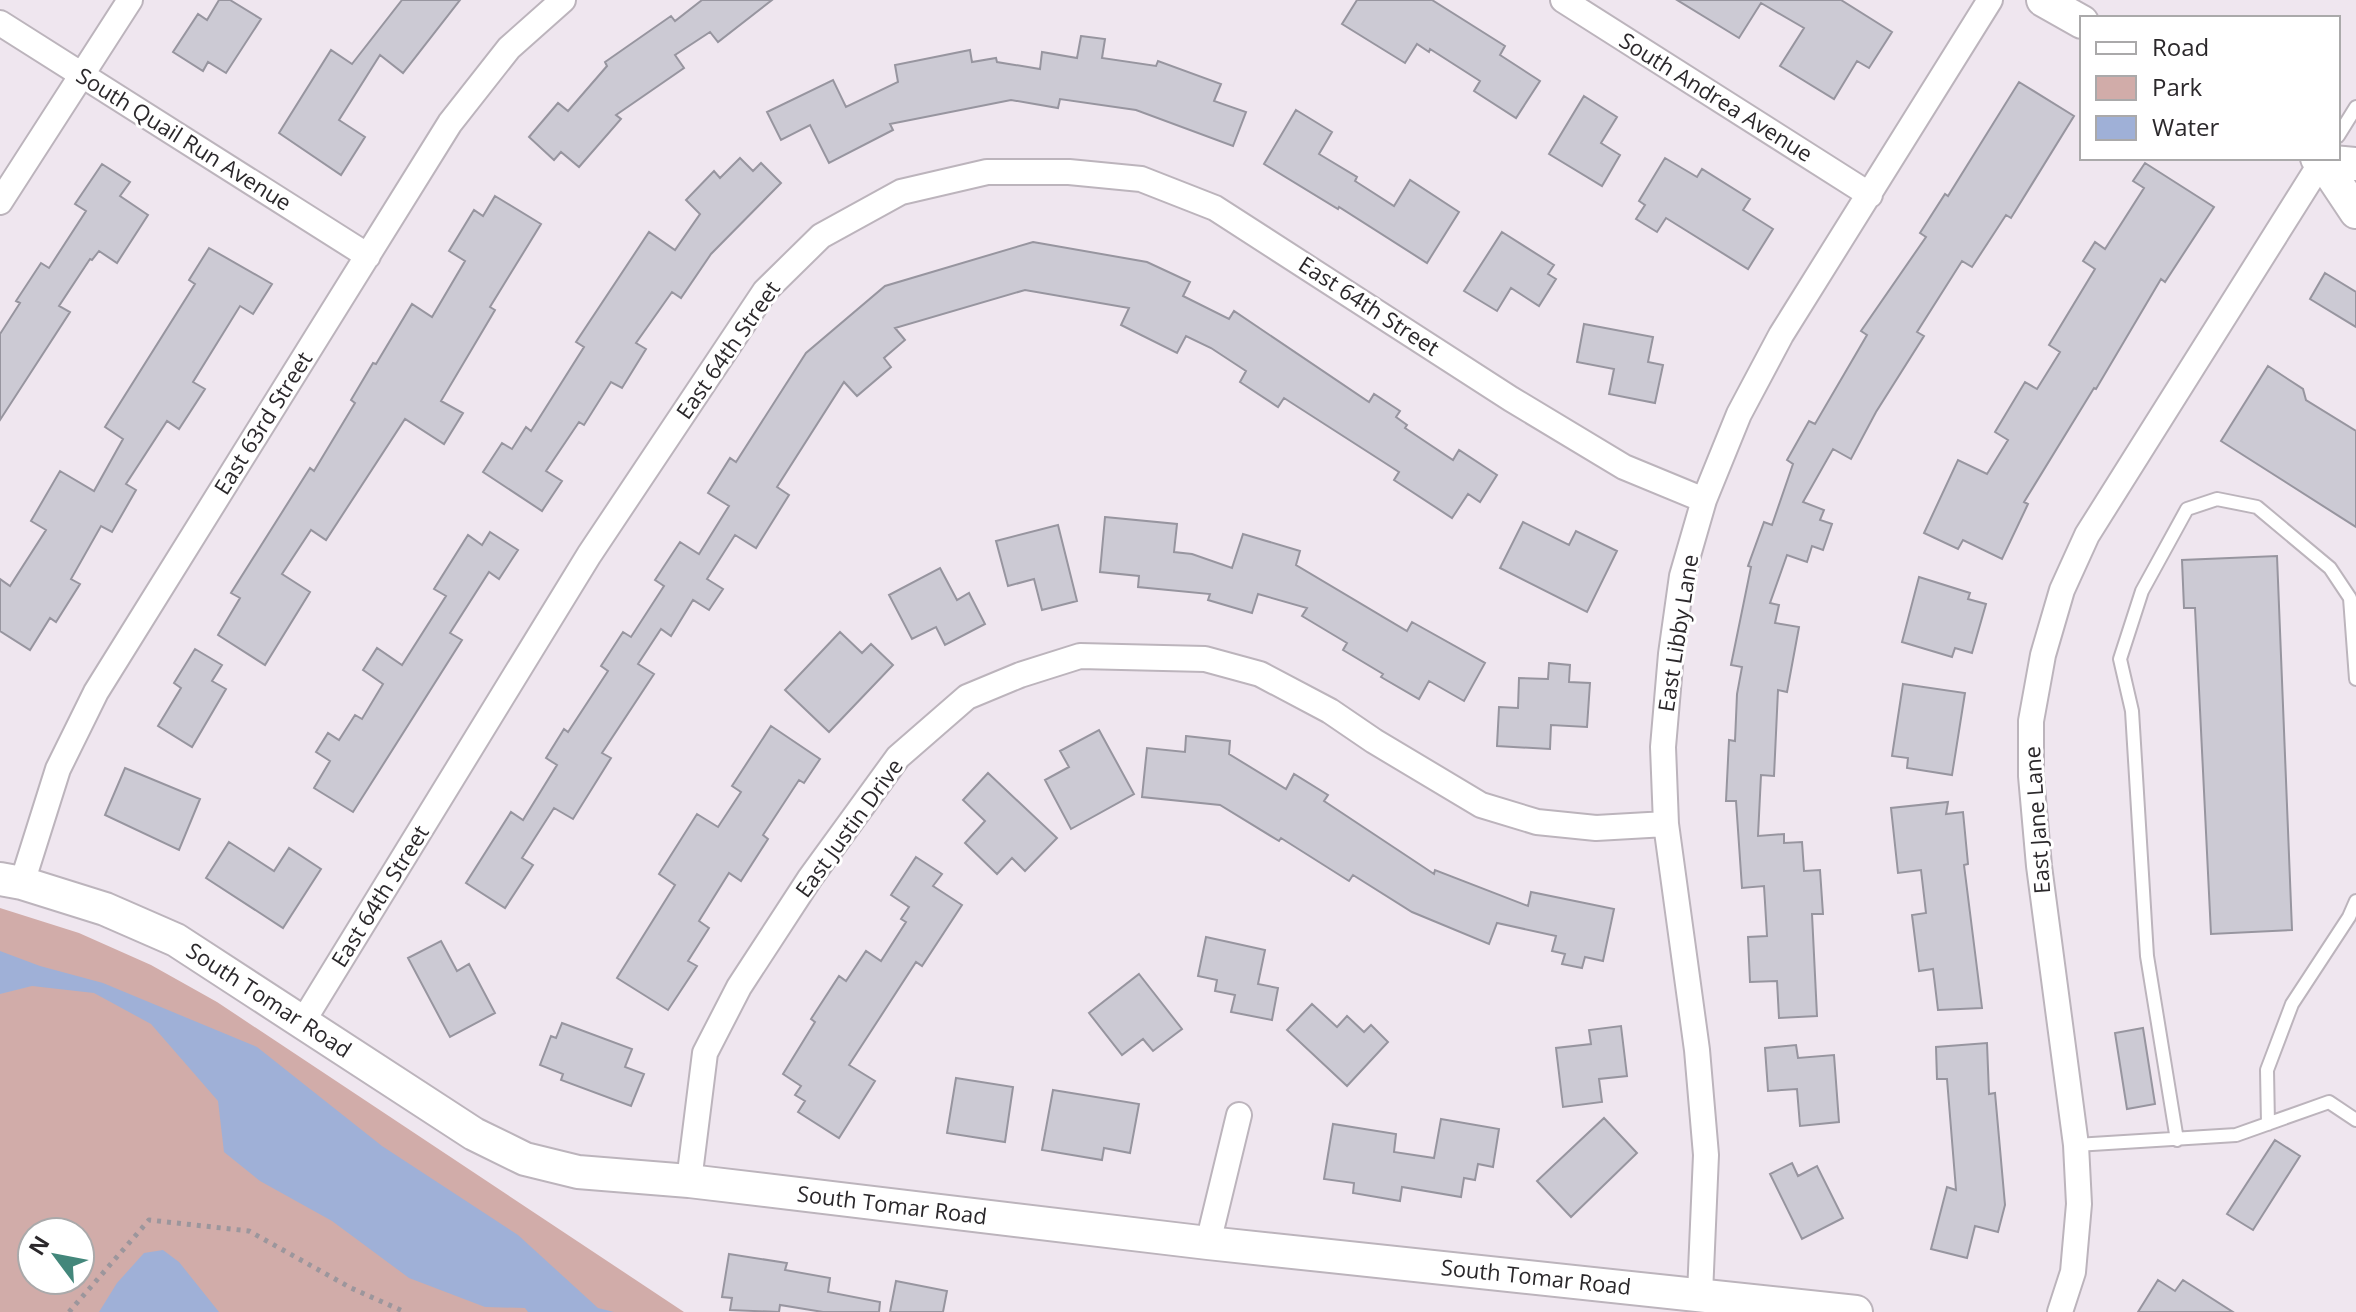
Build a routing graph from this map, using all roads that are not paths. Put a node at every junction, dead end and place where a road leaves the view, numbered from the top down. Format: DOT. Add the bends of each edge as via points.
graph roads {
  1 [pos="130,0"];
  2 [pos="563,0"];
  3 [pos="1563,0"];
  4 [pos="1990,0"];
  5 [pos="2043,0"];
  6 [pos="2080,21"];
  7 [pos="0,23"];
  8 [pos="82,75"];
  9 [pos="2356,107"];
  10 [pos="2340,131"];
  11 [pos="2321,160"];
  12 [pos="2329,160"];
  13 [pos="1870,195"];
  14 [pos="0,202"];
  15 [pos="2356,212"];
  16 [pos="368,256"];
  17 [pos="1704,500"];
  18 [pos="2356,679"];
  19 [pos="1666,824"];
  20 [pos="11,881"];
  21 [pos="2356,901"];
  22 [pos="302,1023"];
  23 [pos="1239,1115"];
  24 [pos="2356,1120"];
  25 [pos="2268,1124"];
  26 [pos="2177,1140"];
  27 [pos="2076,1145"];
  28 [pos="689,1181"];
  29 [pos="1208,1243"];
  30 [pos="1700,1294"];
  31 [pos="1856,1312"];
  32 [pos="2060,1312"];
  1 -- 8 [label="street"];
  2 -- 16 [label="street, East 63rd Street" via="509,48 450,123"];
  3 -- 13 [label="street, South Andrea Avenue"];
  4 -- 13 [label="street, East Libby Lane"];
  5 -- 6 [label="street"];
  7 -- 8 [label="street, South Quail Run Avenue"];
  8 -- 14 [label="street"];
  8 -- 16 [label="street, South Quail Run Avenue"];
  9 -- 10 [label="lane"];
  11 -- 27 [label="street, East Jane Lane" via="2087,535 2062,590 2043,655 2031,721 2031,776"];
  12 -- 15 [label="street"];
  13 -- 17 [label="street, East Libby Lane" via="1781,335 1739,414"];
  16 -- 20 [label="street, East 63rd Street" via="96,692"];
  17 -- 19 [label="street, East Libby Lane" via="1682,576 1671,654 1663,747"];
  17 -- 22 [label="street, East 64th Street" via="1612,460 1215,208 1141,179 987,172 901,192 821,236 765,291 589,555"];
  18 -- 26 [label="lane" via="2350,598 2330,568 2257,507 2217,499 2187,509 2142,591 2120,659 2132,711 2147,956"];
  19 -- 28 [label="street, East Justin Drive" via="1596,828 1537,822 1481,805 1330,711 1260,674 1205,659 1080,656 1020,675 967,697 898,757 810,878 739,987 705,1053"];
  19 -- 30 [label="street, East Libby Lane" via="1706,1155"];
  20 -- 22 [label="street, South Tomar Road" via="105,909 176,940"];
  21 -- 25 [label="lane" via="2292,1004 2267,1070"];
  22 -- 28 [label="street, South Tomar Road" via="474,1134 525,1159 578,1172"];
  23 -- 29 [label="street"];
  24 -- 25 [label="lane" via="2329,1102"];
  25 -- 26 [label="lane" via="2236,1135"];
  26 -- 27 [label="lane"];
  27 -- 32 [label="street, East Jane Lane" via="2079,1204 2073,1272"];
  28 -- 29 [label="street, South Tomar Road"];
  29 -- 30 [label="street, South Tomar Road"];
  30 -- 31 [label="street, South Tomar Road"];
}
